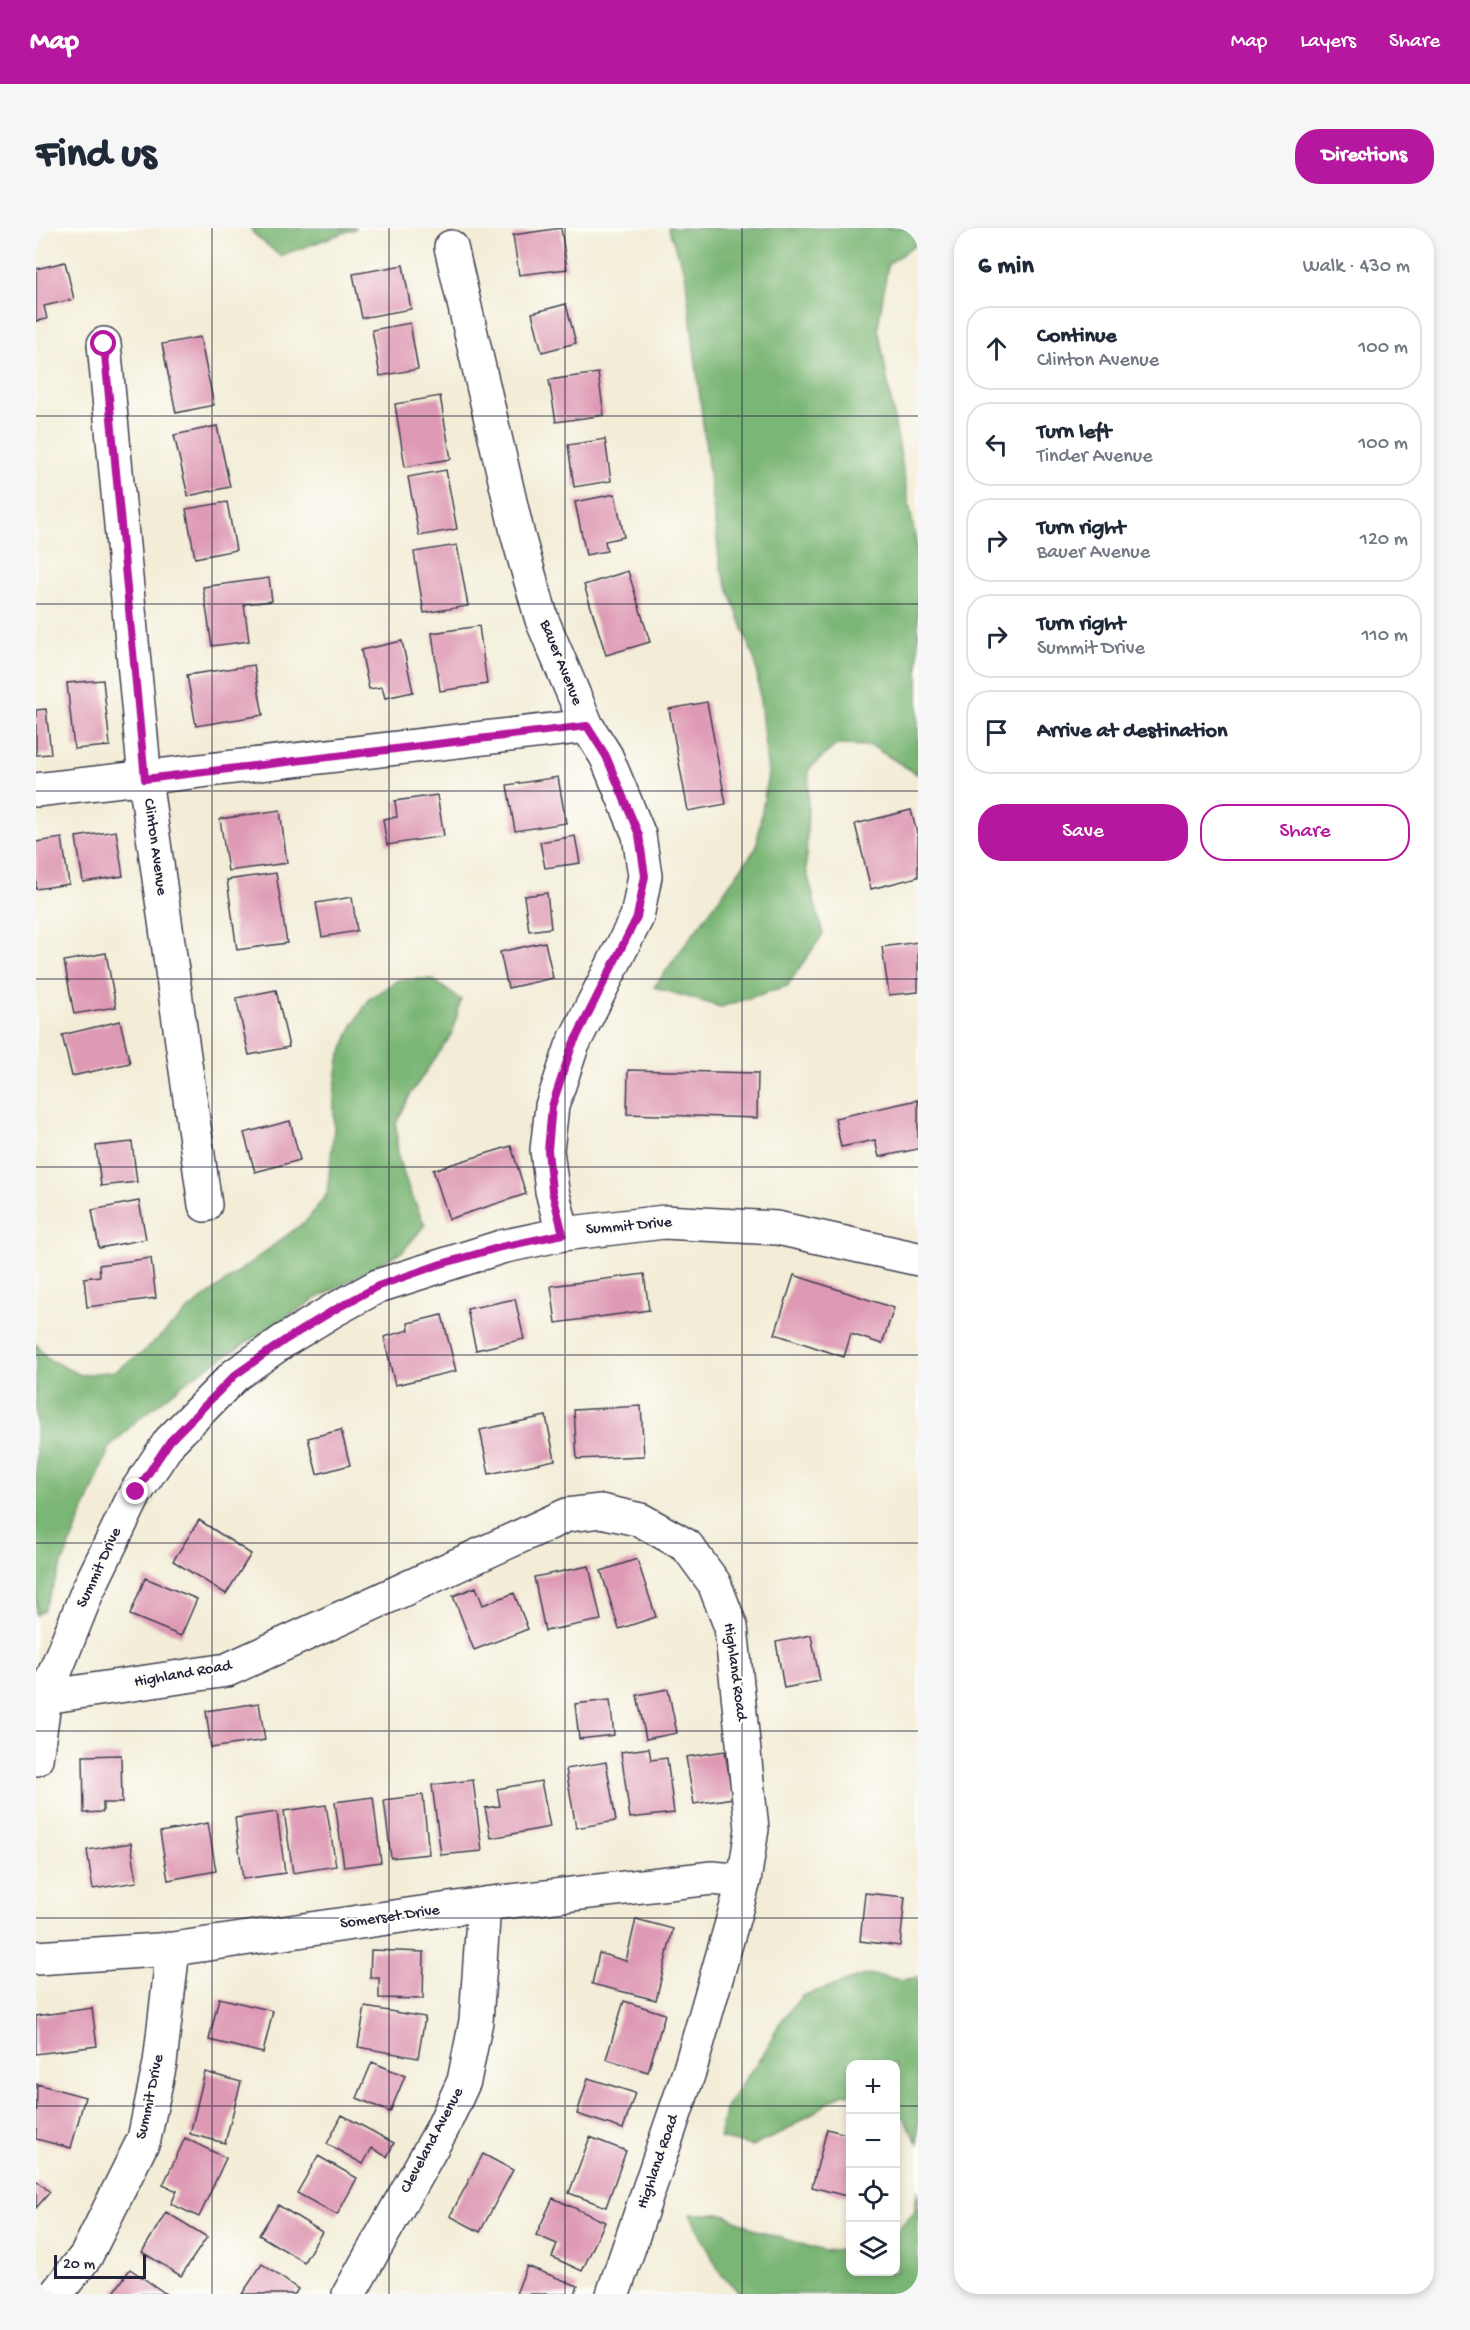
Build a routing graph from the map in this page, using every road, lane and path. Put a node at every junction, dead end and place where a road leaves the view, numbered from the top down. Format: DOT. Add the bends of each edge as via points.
graph roads {
  1 [pos="451,247"];
  2 [pos="104,344"];
  3 [pos="587,726"];
  4 [pos="145,779"];
  5 [pos="36,790"];
  6 [pos="205,1205"];
  7 [pos="563,1234"];
  8 [pos="918,1259"];
  9 [pos="45,1697"];
  10 [pos="36,1759"];
  11 [pos="744,1881"];
  12 [pos="484,1904"];
  13 [pos="173,1949"];
  14 [pos="36,1958"];
  15 [pos="56,2294"];
  16 [pos="349,2294"];
  17 [pos="613,2294"];
  1 -- 3 [label="street, Bauer Avenue" via="518,536 542,620"];
  2 -- 4 [label="street, Clinton Avenue"];
  3 -- 4 [label="street"];
  3 -- 7 [label="street, Bauer Avenue" via="606,756 639,835 645,876 637,917 572,1046 552,1106 548,1150 552,1191"];
  4 -- 5 [label="street"];
  4 -- 6 [label="street, Clinton Avenue"];
  7 -- 8 [label="street, Summit Drive" via="664,1222 777,1228"];
  7 -- 9 [label="street, Summit Drive" via="501,1247 378,1286 285,1340 235,1375 170,1441 136,1492 88,1590"];
  9 -- 10 [label="street, Summit Drive"];
  9 -- 11 [label="street, Highland Road" via="227,1670 567,1515 601,1511 641,1520 687,1546 714,1583 731,1628 752,1829"];
  11 -- 12 [label="street, Somerset Drive" via="712,1878"];
  11 -- 17 [label="street, Highland Road" via="690,2069"];
  12 -- 13 [label="street, Somerset Drive"];
  12 -- 16 [label="street, Cleveland Avenue" via="476,2020 464,2081 442,2129"];
  13 -- 14 [label="street, Somerset Drive"];
  13 -- 15 [label="street, Summit Drive" via="160,2063 144,2139 86,2256"];
}
